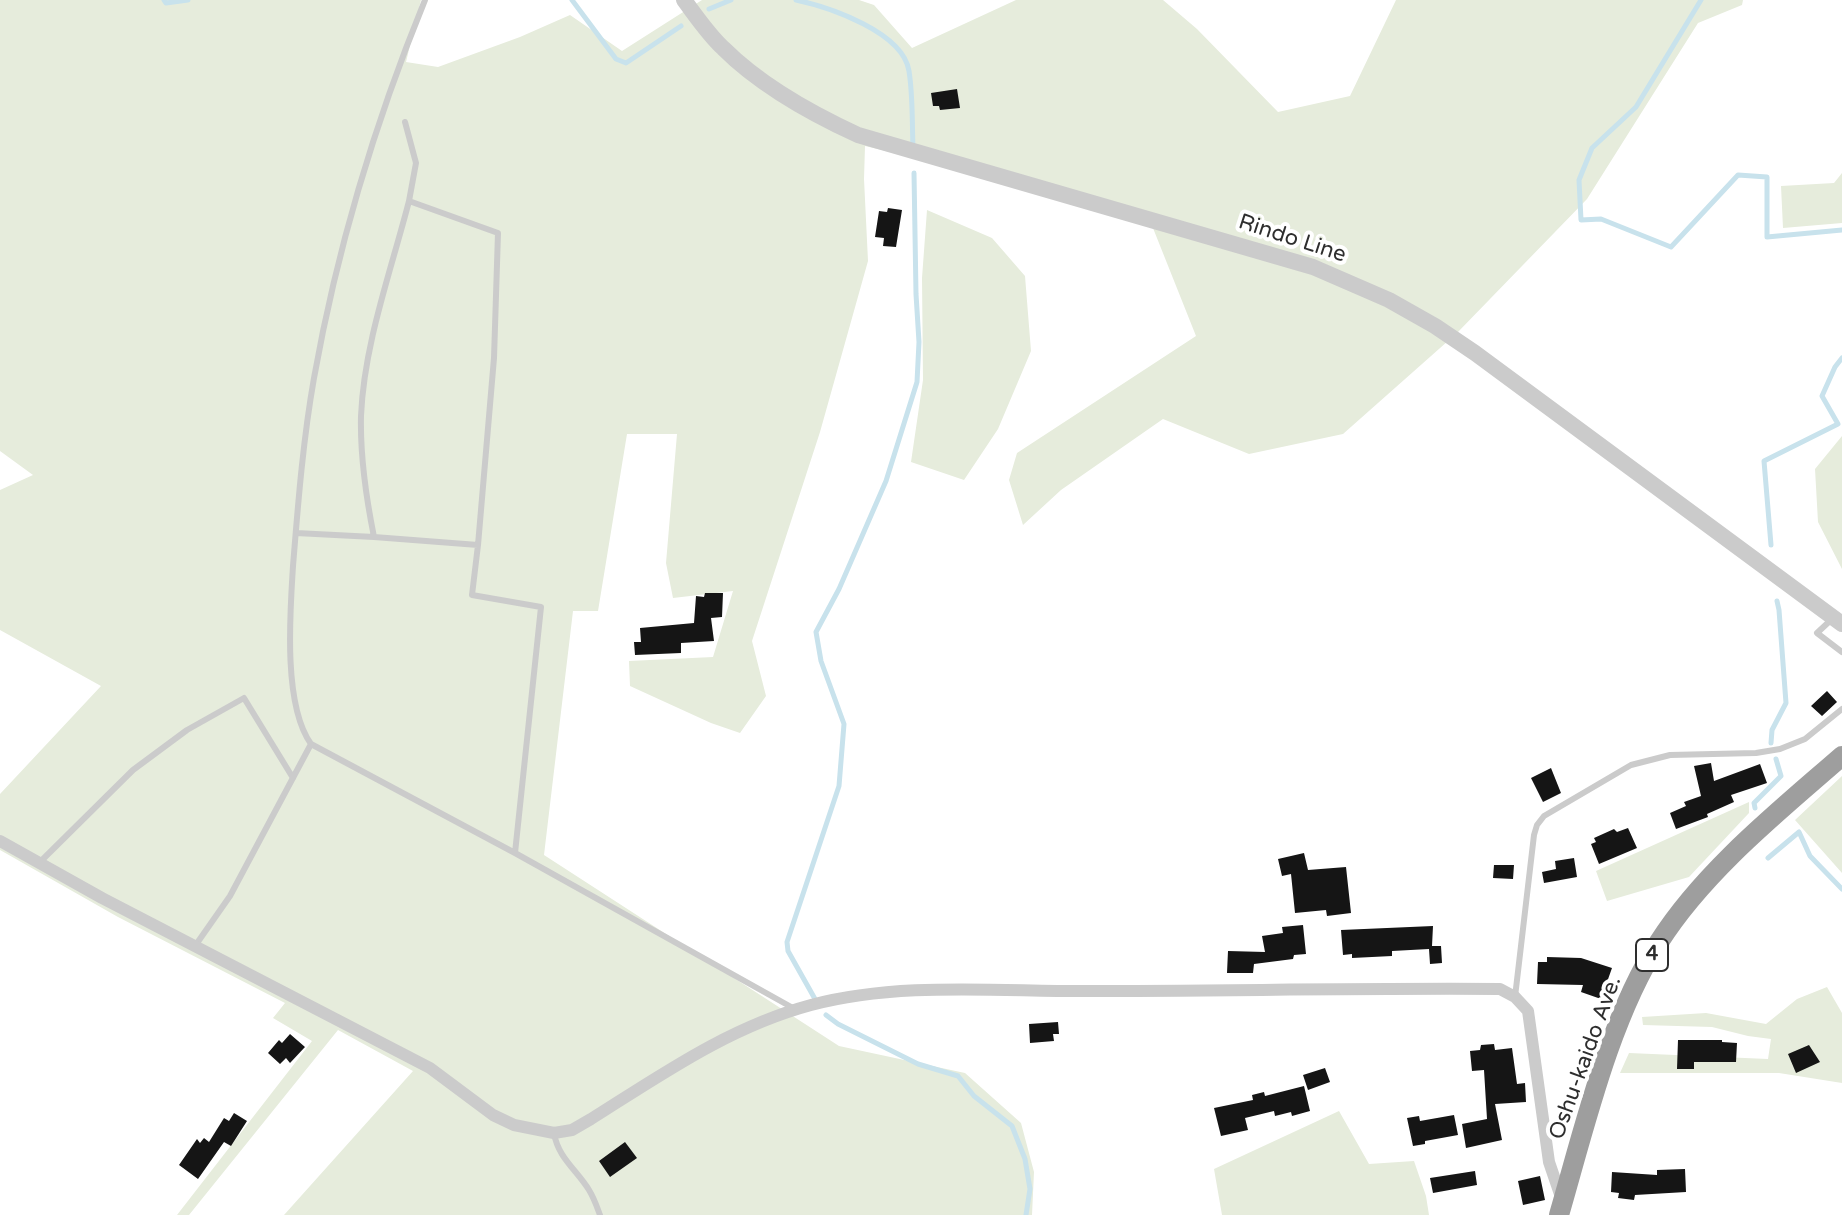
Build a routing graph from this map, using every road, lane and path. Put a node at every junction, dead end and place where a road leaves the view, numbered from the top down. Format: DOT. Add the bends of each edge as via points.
graph roads {
  1 [pos="425,0"];
  2 [pos="684,0"];
  3 [pos="405,122"];
  4 [pos="409,201"];
  5 [pos="296,533"];
  6 [pos="374,537"];
  7 [pos="478,545"];
  8 [pos="1838,621"];
  9 [pos="1842,652"];
  10 [pos="1842,709"];
  11 [pos="311,744"];
  12 [pos="1842,756"];
  13 [pos="293,778"];
  14 [pos="0,841"];
  15 [pos="515,853"];
  16 [pos="38,864"];
  17 [pos="195,946"];
  18 [pos="1515,997"];
  19 [pos="796,1010"];
  20 [pos="554,1133"];
  21 [pos="1561,1209"];
  22 [pos="600,1215"];
  1 -- 5 [label="lane" via="395,72 336,272 313,380"];
  2 -- 8 [label="street, Rindo Line" via="723,48 766,83 858,135 1313,267 1389,300 1475,353"];
  3 -- 4 [label="lane" via="416,163"];
  4 -- 6 [label="lane" via="371,348 361,413"];
  4 -- 7 [label="lane" via="498,233 494,358"];
  5 -- 6 [label="lane"];
  5 -- 11 [label="lane" via="290,646 297,715"];
  6 -- 7 [label="lane"];
  7 -- 15 [label="lane" via="472,595 541,607"];
  8 -- 9 [label="lane" via="1817,633"];
  10 -- 18 [label="lane" via="1805,739 1780,749 1670,755 1631,765 1544,816 1534,835"];
  11 -- 13 [label="lane"];
  11 -- 15 [label="lane"];
  12 -- 21 [label="highway, Oshu-kaido Ave. / 4" via="1691,898 1659,942 1605,1064"];
  13 -- 16 [label="lane" via="244,698 187,730 133,770"];
  13 -- 17 [label="lane" via="230,896"];
  14 -- 16 [label="street"];
  15 -- 19 [label="lane"];
  16 -- 17 [label="street"];
  17 -- 20 [label="street" via="430,1068 493,1115"];
  18 -- 19 [label="street" via="1500,989 924,991 843,998"];
  18 -- 21 [label="street" via="1528,1011 1549,1162"];
  19 -- 20 [label="street" via="715,1043 572,1130"];
  20 -- 22 [label="lane" via="562,1157 590,1191"];
}
